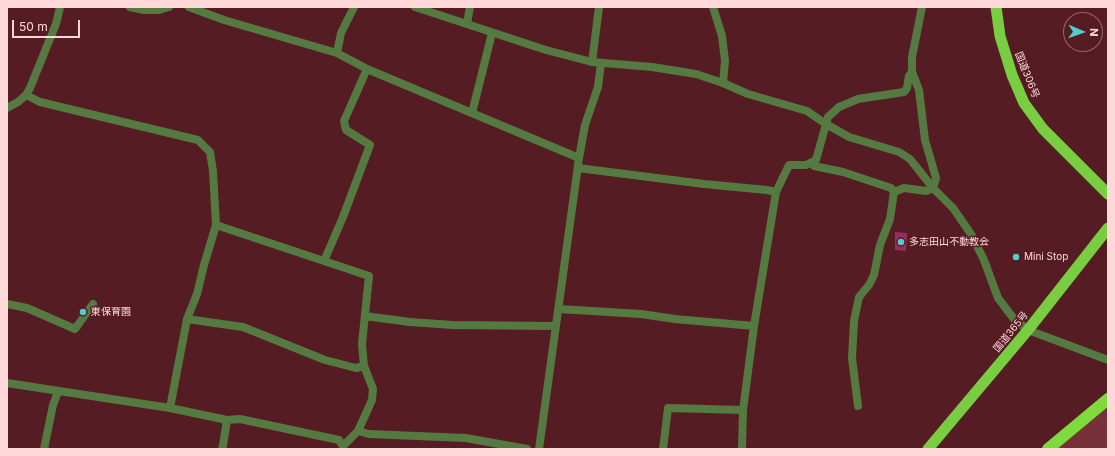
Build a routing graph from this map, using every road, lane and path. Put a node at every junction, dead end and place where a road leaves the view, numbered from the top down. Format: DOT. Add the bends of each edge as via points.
graph roads {
  1 [pos="60,7"];
  2 [pos="130,7"];
  3 [pos="169,7"];
  4 [pos="189,7"];
  5 [pos="354,7"];
  6 [pos="415,7"];
  7 [pos="470,7"];
  8 [pos="599,7"];
  9 [pos="713,7"];
  10 [pos="922,7"];
  11 [pos="996,7"];
  12 [pos="467,24"];
  13 [pos="492,33"];
  14 [pos="337,53"];
  15 [pos="592,62"];
  16 [pos="601,63"];
  17 [pos="367,69"];
  18 [pos="912,72"];
  19 [pos="723,83"];
  20 [pos="26,95"];
  21 [pos="7,108"];
  22 [pos="472,113"];
  23 [pos="826,124"];
  24 [pos="579,158"];
  25 [pos="812,162"];
  26 [pos="578,168"];
  27 [pos="933,188"];
  28 [pos="776,192"];
  29 [pos="894,192"];
  30 [pos="1108,194"];
  31 [pos="216,225"];
  32 [pos="1108,228"];
  33 [pos="324,261"];
  34 [pos="7,304"];
  35 [pos="93,304"];
  36 [pos="559,309"];
  37 [pos="365,316"];
  38 [pos="187,319"];
  39 [pos="556,326"];
  40 [pos="754,326"];
  41 [pos="1028,330"];
  42 [pos="1108,360"];
  43 [pos="364,366"];
  44 [pos="7,383"];
  45 [pos="58,392"];
  46 [pos="1108,399"];
  47 [pos="858,406"];
  48 [pos="170,408"];
  49 [pos="743,410"];
  50 [pos="227,420"];
  51 [pos="358,431"];
  52 [pos="343,447"];
  53 [pos="44,449"];
  54 [pos="222,449"];
  55 [pos="527,449"];
  56 [pos="539,449"];
  57 [pos="662,449"];
  58 [pos="742,449"];
  59 [pos="928,449"];
  60 [pos="1048,449"];
  1 -- 20 [label="street" via="56,24"];
  2 -- 3 [label="street" via="144,10"];
  4 -- 14 [label="street" via="224,20"];
  5 -- 14 [label="street" via="342,33"];
  6 -- 12 [label="street"];
  7 -- 12 [label="street"];
  8 -- 15 [label="street"];
  9 -- 19 [label="street" via="722,36 725,62"];
  10 -- 18 [label="street" via="912,57"];
  11 -- 30 [label="highway, 国道306号" via="1000,36 1024,103 1043,129"];
  12 -- 13 [label="street"];
  13 -- 15 [label="street"];
  13 -- 22 [label="street"];
  14 -- 17 [label="street"];
  15 -- 16 [label="street"];
  16 -- 19 [label="street" via="667,69 696,74"];
  16 -- 24 [label="street" via="598,87 585,125"];
  17 -- 22 [label="street"];
  17 -- 33 [label="street" via="344,121 346,130 370,145"];
  18 -- 23 [label="street" via="904,92 858,99 840,107 828,117"];
  18 -- 27 [label="street" via="919,90 925,140 936,178"];
  19 -- 23 [label="street" via="748,94 807,111"];
  20 -- 21 [label="street"];
  20 -- 31 [label="street" via="40,102 198,140 210,152"];
  22 -- 24 [label="street"];
  23 -- 25 [label="street" via="816,160"];
  23 -- 27 [label="street" via="850,137 899,152 910,159"];
  24 -- 26 [label="street"];
  25 -- 28 [label="street" via="806,165 789,165"];
  25 -- 29 [label="street" via="814,166 843,172 891,188"];
  26 -- 28 [label="street"];
  26 -- 36 [label="street"];
  27 -- 29 [label="street" via="926,191 904,188"];
  27 -- 41 [label="street" via="953,208 971,234 998,298 1014,320"];
  28 -- 40 [label="street"];
  29 -- 47 [label="street" via="890,219 880,245 874,275 870,285 859,297 854,320 852,358"];
  31 -- 33 [label="street"];
  31 -- 38 [label="street" via="197,294"];
  32 -- 41 [label="highway, 国道365号"];
  33 -- 37 [label="street" via="369,276"];
  34 -- 35 [label="street" via="27,308 75,330"];
  36 -- 39 [label="street"];
  36 -- 40 [label="street" via="641,314"];
  37 -- 39 [label="street" via="453,326"];
  37 -- 43 [label="street" via="362,344"];
  38 -- 43 [label="street" via="243,328 325,360 356,368"];
  38 -- 48 [label="street"];
  39 -- 56 [label="street"];
  40 -- 49 [label="street"];
  41 -- 42 [label="street"];
  41 -- 59 [label="highway, 国道365号"];
  43 -- 51 [label="street" via="373,389 372,400"];
  44 -- 45 [label="street"];
  45 -- 48 [label="street"];
  45 -- 53 [label="street"];
  46 -- 60 [label="highway"];
  48 -- 50 [label="street"];
  49 -- 57 [label="street" via="668,408"];
  49 -- 58 [label="street"];
  50 -- 52 [label="street" via="240,419 339,440"];
  50 -- 54 [label="street"];
  51 -- 52 [label="street"];
  51 -- 55 [label="street" via="369,434 466,438"];
}
